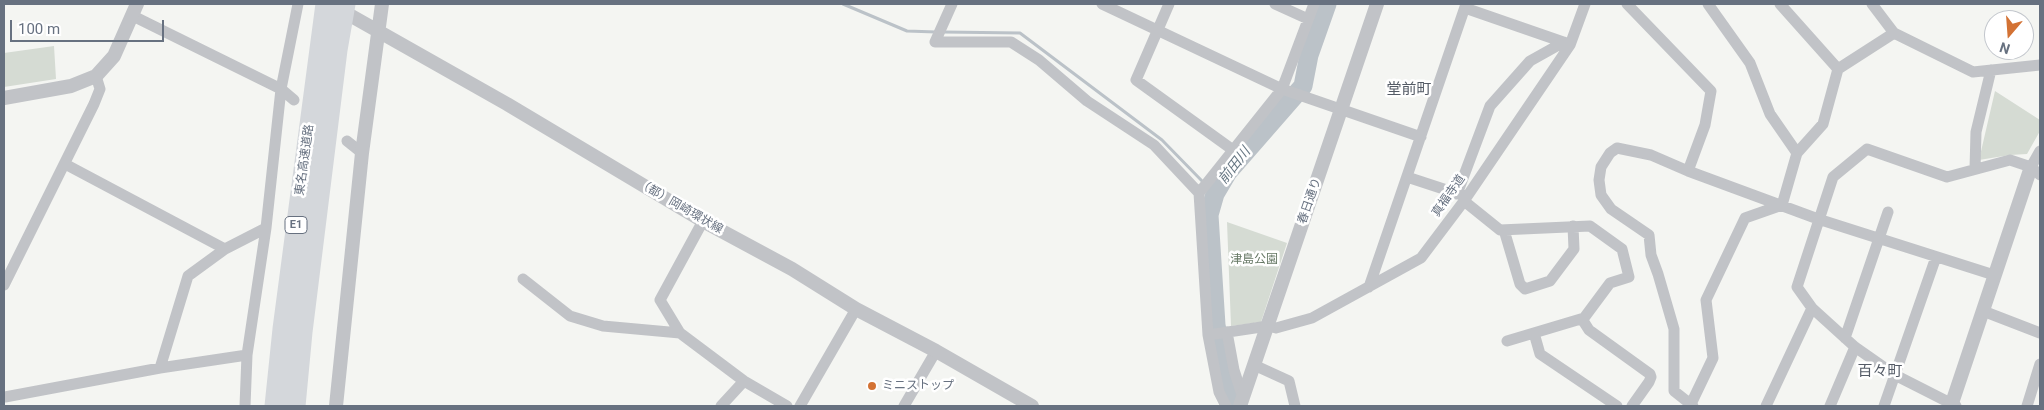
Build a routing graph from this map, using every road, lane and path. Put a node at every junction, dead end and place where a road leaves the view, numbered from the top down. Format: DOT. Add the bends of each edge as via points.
graph roads {
  1 [pos="298,4"];
  2 [pos="328,4"];
  3 [pos="345,4"];
  4 [pos="382,4"];
  5 [pos="952,4"];
  6 [pos="1102,4"];
  7 [pos="1169,4"];
  8 [pos="1275,4"];
  9 [pos="1314,4"];
  10 [pos="1377,4"];
  11 [pos="1585,4"];
  12 [pos="1627,4"];
  13 [pos="1708,4"];
  14 [pos="1780,4"];
  15 [pos="1872,4"];
  16 [pos="1465,6"];
  17 [pos="135,10"];
  18 [pos="1308,19"];
  19 [pos="1158,29"];
  20 [pos="1894,32"];
  21 [pos="379,33"];
  22 [pos="1567,43"];
  23 [pos="329,48"];
  24 [pos="2040,65"];
  25 [pos="1838,70"];
  26 [pos="1991,70"];
  27 [pos="96,76"];
  28 [pos="1282,89"];
  29 [pos="280,90"];
  30 [pos="4,98"];
  31 [pos="294,100"];
  32 [pos="1341,108"];
  33 [pos="1421,137"];
  34 [pos="347,142"];
  35 [pos="1233,150"];
  36 [pos="2040,151"];
  37 [pos="362,153"];
  38 [pos="1797,153"];
  39 [pos="65,164"];
  40 [pos="1975,169"];
  41 [pos="1688,171"];
  42 [pos="2036,171"];
  43 [pos="1407,177"];
  44 [pos="1199,193"];
  45 [pos="1462,197"];
  46 [pos="1782,205"];
  47 [pos="1888,212"];
  48 [pos="1818,219"];
  49 [pos="703,220"];
  50 [pos="1573,226"];
  51 [pos="266,228"];
  52 [pos="1504,230"];
  53 [pos="1880,239"];
  54 [pos="225,249"];
  55 [pos="1936,257"];
  56 [pos="1994,275"];
  57 [pos="523,279"];
  58 [pos="4,285"];
  59 [pos="1369,287"];
  60 [pos="1812,308"];
  61 [pos="856,309"];
  62 [pos="1983,311"];
  63 [pos="1582,320"];
  64 [pos="1268,326"];
  65 [pos="1228,332"];
  66 [pos="680,333"];
  67 [pos="1534,333"];
  68 [pos="2040,333"];
  69 [pos="1208,335"];
  70 [pos="1845,338"];
  71 [pos="1507,340"];
  72 [pos="1855,347"];
  73 [pos="936,351"];
  74 [pos="247,355"];
  75 [pos="2040,364"];
  76 [pos="1254,365"];
  77 [pos="160,368"];
  78 [pos="1895,374"];
  79 [pos="744,381"];
  80 [pos="5,399"];
  81 [pos="1241,402"];
  82 [pos="246,406"];
  83 [pos="275,406"];
  84 [pos="295,406"];
  85 [pos="336,406"];
  86 [pos="721,406"];
  87 [pos="787,406"];
  88 [pos="800,406"];
  89 [pos="904,406"];
  90 [pos="1032,406"];
  91 [pos="1226,406"];
  92 [pos="1295,406"];
  93 [pos="1617,406"];
  94 [pos="1632,406"];
  95 [pos="1691,406"];
  96 [pos="1766,406"];
  97 [pos="1830,406"];
  98 [pos="1884,406"];
  99 [pos="1953,406"];
  100 [pos="2027,406"];
  1 -- 29 [label="street"];
  2 -- 21 [label="street, （都）岡崎環状線"];
  2 -- 23 [label="highway, 東名高速道路 / E1"];
  3 -- 23 [label="highway, 東名高速道路 / E1"];
  4 -- 21 [label="street"];
  5 -- 44 [label="street" via="935,42 1010,42 1154,145"];
  6 -- 19 [label="street"];
  7 -- 19 [label="street"];
  8 -- 18 [label="street"];
  9 -- 18 [label="street"];
  10 -- 32 [label="street, 春日通り"];
  11 -- 22 [label="street, 真福寺道"];
  12 -- 41 [label="street" via="1711,91 1705,126"];
  13 -- 38 [label="street" via="1750,62 1770,114"];
  14 -- 25 [label="street"];
  15 -- 20 [label="street"];
  16 -- 22 [label="street"];
  16 -- 33 [label="street"];
  17 -- 27 [label="street" via="114,56"];
  17 -- 29 [label="street"];
  18 -- 28 [label="street"];
  19 -- 28 [label="street"];
  19 -- 35 [label="street" via="1136,80"];
  20 -- 25 [label="street"];
  20 -- 26 [label="street" via="1973,72"];
  21 -- 37 [label="street"];
  21 -- 49 [label="street, （都）岡崎環状線"];
  22 -- 45 [label="street, 真福寺道"];
  22 -- 45 [label="street" via="1530,61 1490,106"];
  23 -- 83 [label="highway, 東名高速道路 / E1" via="283,329"];
  23 -- 84 [label="highway, 東名高速道路 / E1"];
  24 -- 26 [label="street"];
  25 -- 38 [label="street" via="1824,124"];
  26 -- 40 [label="street" via="1976,132"];
  27 -- 30 [label="street" via="71,86"];
  27 -- 39 [label="street" via="100,90"];
  28 -- 32 [label="street"];
  28 -- 35 [label="street"];
  29 -- 31 [label="street"];
  29 -- 51 [label="street"];
  32 -- 33 [label="street"];
  32 -- 64 [label="street, 春日通り"];
  33 -- 43 [label="street"];
  34 -- 37 [label="street"];
  35 -- 44 [label="street"];
  36 -- 42 [label="street"];
  37 -- 85 [label="street"];
  38 -- 46 [label="street"];
  39 -- 54 [label="street"];
  39 -- 58 [label="street"];
  40 -- 42 [label="street" via="2010,160"];
  40 -- 48 [label="street" via="1947,177 1867,149 1833,177"];
  41 -- 46 [label="street"];
  41 -- 95 [label="street" via="1651,155 1617,148 1601,167 1599,180 1601,195 1611,209 1649,235 1650,255 1674,329 1674,391"];
  42 -- 56 [label="street"];
  43 -- 45 [label="street"];
  43 -- 59 [label="street"];
  44 -- 69 [label="street"];
  45 -- 52 [label="street" via="1498,229"];
  45 -- 59 [label="street, 真福寺道" via="1421,258"];
  46 -- 48 [label="street"];
  46 -- 95 [label="street" via="1745,218 1706,300 1713,358"];
  47 -- 53 [label="street"];
  48 -- 53 [label="street"];
  48 -- 60 [label="street" via="1797,287"];
  49 -- 61 [label="street, （都）岡崎環状線"];
  49 -- 66 [label="street" via="660,300"];
  50 -- 52 [label="street"];
  50 -- 52 [label="street" via="1574,249 1556,274 1548,282 1525,289 1520,284"];
  50 -- 63 [label="street" via="1590,226 1619,246 1630,275 1610,283"];
  51 -- 54 [label="street"];
  51 -- 74 [label="street"];
  53 -- 55 [label="street"];
  53 -- 70 [label="street"];
  54 -- 77 [label="street" via="188,276"];
  55 -- 56 [label="street"];
  55 -- 78 [label="street"];
  56 -- 62 [label="street"];
  57 -- 66 [label="street" via="570,316 602,326"];
  59 -- 64 [label="street, 真福寺道" via="1312,318 1276,328"];
  60 -- 70 [label="street"];
  60 -- 96 [label="street"];
  61 -- 73 [label="street, （都）岡崎環状線"];
  61 -- 88 [label="street"];
  62 -- 68 [label="street"];
  62 -- 99 [label="street"];
  63 -- 67 [label="street"];
  63 -- 94 [label="street" via="1589,330 1650,374 1649,382"];
  64 -- 65 [label="street, 真福寺道"];
  64 -- 76 [label="street, 春日通り"];
  65 -- 69 [label="street, 真福寺道"];
  65 -- 81 [label="street"];
  66 -- 79 [label="street"];
  67 -- 71 [label="street"];
  67 -- 93 [label="street" via="1540,354"];
  69 -- 91 [label="street" via="1219,392"];
  70 -- 72 [label="street"];
  72 -- 78 [label="street"];
  72 -- 97 [label="street"];
  73 -- 89 [label="street"];
  73 -- 90 [label="street, （都）岡崎環状線"];
  74 -- 77 [label="street"];
  74 -- 82 [label="street"];
  75 -- 100 [label="street"];
  76 -- 81 [label="street, 春日通り"];
  76 -- 92 [label="street" via="1289,381"];
  77 -- 80 [label="street"];
  78 -- 98 [label="street"];
  78 -- 99 [label="street"];
  79 -- 86 [label="street"];
  79 -- 87 [label="street"];
}
